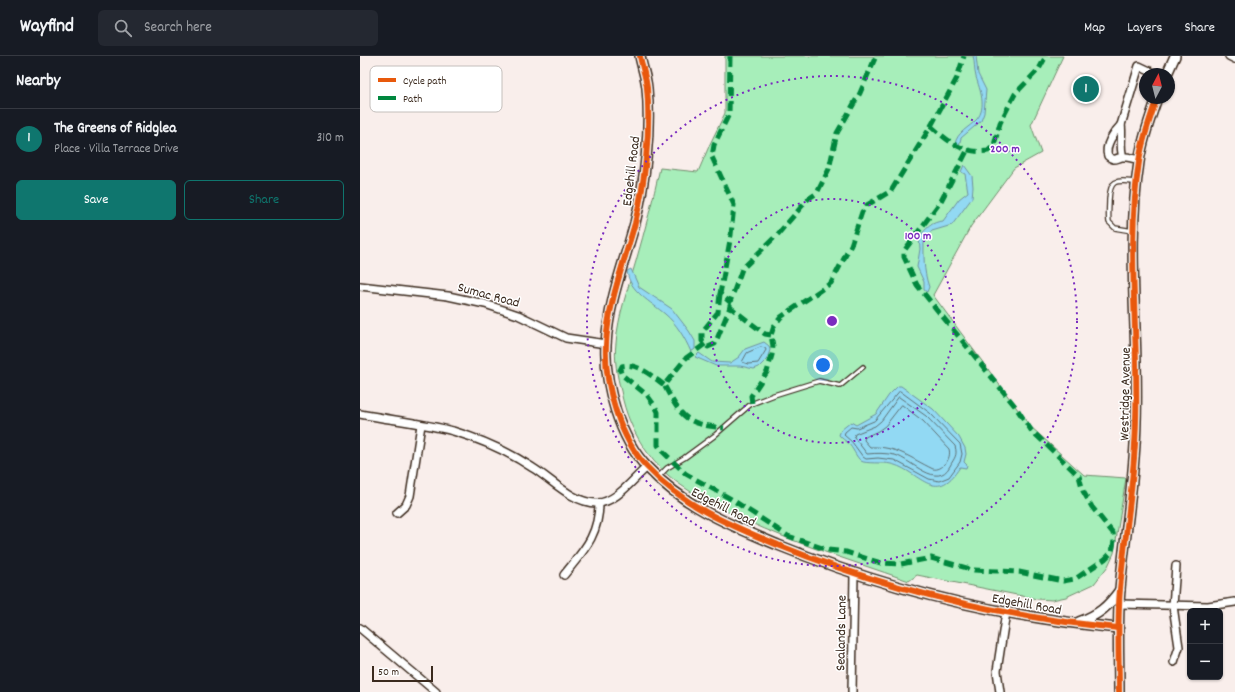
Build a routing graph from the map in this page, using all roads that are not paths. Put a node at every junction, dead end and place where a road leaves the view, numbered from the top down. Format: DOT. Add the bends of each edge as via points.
graph roads {
  1 [pos="640,56"];
  2 [pos="1175,56"];
  3 [pos="1229,56"];
  4 [pos="1235,59"];
  5 [pos="1143,68"];
  6 [pos="1169,68"];
  7 [pos="1155,104"];
  8 [pos="1121,125"];
  9 [pos="1112,138"];
  10 [pos="1121,141"];
  11 [pos="1123,157"];
  12 [pos="1139,160"];
  13 [pos="1137,182"];
  14 [pos="1134,231"];
  15 [pos="360,286"];
  16 [pos="606,344"];
  17 [pos="863,367"];
  18 [pos="360,414"];
  19 [pos="421,425"];
  20 [pos="647,467"];
  21 [pos="658,477"];
  22 [pos="599,503"];
  23 [pos="397,514"];
  24 [pos="1176,566"];
  25 [pos="854,574"];
  26 [pos="564,575"];
  27 [pos="1120,589"];
  28 [pos="1235,602"];
  29 [pos="1119,604"];
  30 [pos="1173,606"];
  31 [pos="1006,612"];
  32 [pos="1076,624"];
  33 [pos="360,628"];
  34 [pos="1118,628"];
  35 [pos="1174,662"];
  36 [pos="436,692"];
  37 [pos="852,692"];
  38 [pos="1000,692"];
  39 [pos="1120,692"];
  1 -- 16 [label="street, Edgehill Road" via="647,88 643,191 614,294"];
  2 -- 6 [label="street"];
  3 -- 4 [label="street"];
  5 -- 8 [label="street" via="1139,66"];
  7 -- 12 [label="street, Westridge Avenue"];
  8 -- 9 [label="street" via="1115,130"];
  8 -- 10 [label="street"];
  9 -- 10 [label="street"];
  9 -- 11 [label="street" via="1107,146 1108,156 1112,160"];
  10 -- 11 [label="street"];
  11 -- 12 [label="street"];
  12 -- 13 [label="street, Westridge Avenue"];
  13 -- 14 [label="street, Westridge Avenue"];
  13 -- 14 [label="lane" via="1118,181 1111,185 1109,192 1108,218 1111,226"];
  14 -- 27 [label="street, Westridge Avenue" via="1138,370 1136,422 1131,496"];
  15 -- 16 [label="street, Sumac Road" via="448,296 485,304 518,315 566,338"];
  16 -- 20 [label="street, Edgehill Road" via="608,382 615,406 626,436"];
  17 -- 21 [label="lane" via="840,386 819,381 750,404 714,436"];
  18 -- 19 [label="street"];
  19 -- 22 [label="street" via="453,431 503,451 532,467 575,497"];
  19 -- 23 [label="street" via="410,496 406,505"];
  20 -- 21 [label="street, Edgehill Road"];
  20 -- 22 [label="street" via="612,498"];
  21 -- 25 [label="street, Edgehill Road" via="686,502 705,513 815,561"];
  22 -- 26 [label="street" via="599,518 595,532"];
  24 -- 30 [label="street"];
  25 -- 31 [label="street, Edgehill Road" via="965,604"];
  25 -- 37 [label="street, Sealands Lane"];
  27 -- 29 [label="street, Westridge Avenue"];
  27 -- 32 [label="street" via="1103,611"];
  28 -- 30 [label="street" via="1208,606"];
  29 -- 30 [label="street"];
  29 -- 34 [label="street, Westridge Avenue"];
  30 -- 35 [label="street" via="1179,647"];
  31 -- 32 [label="street, Edgehill Road"];
  31 -- 38 [label="street" via="997,671"];
  32 -- 34 [label="street, Edgehill Road"];
  33 -- 36 [label="street"];
  34 -- 39 [label="street, Westridge Avenue"];
}
